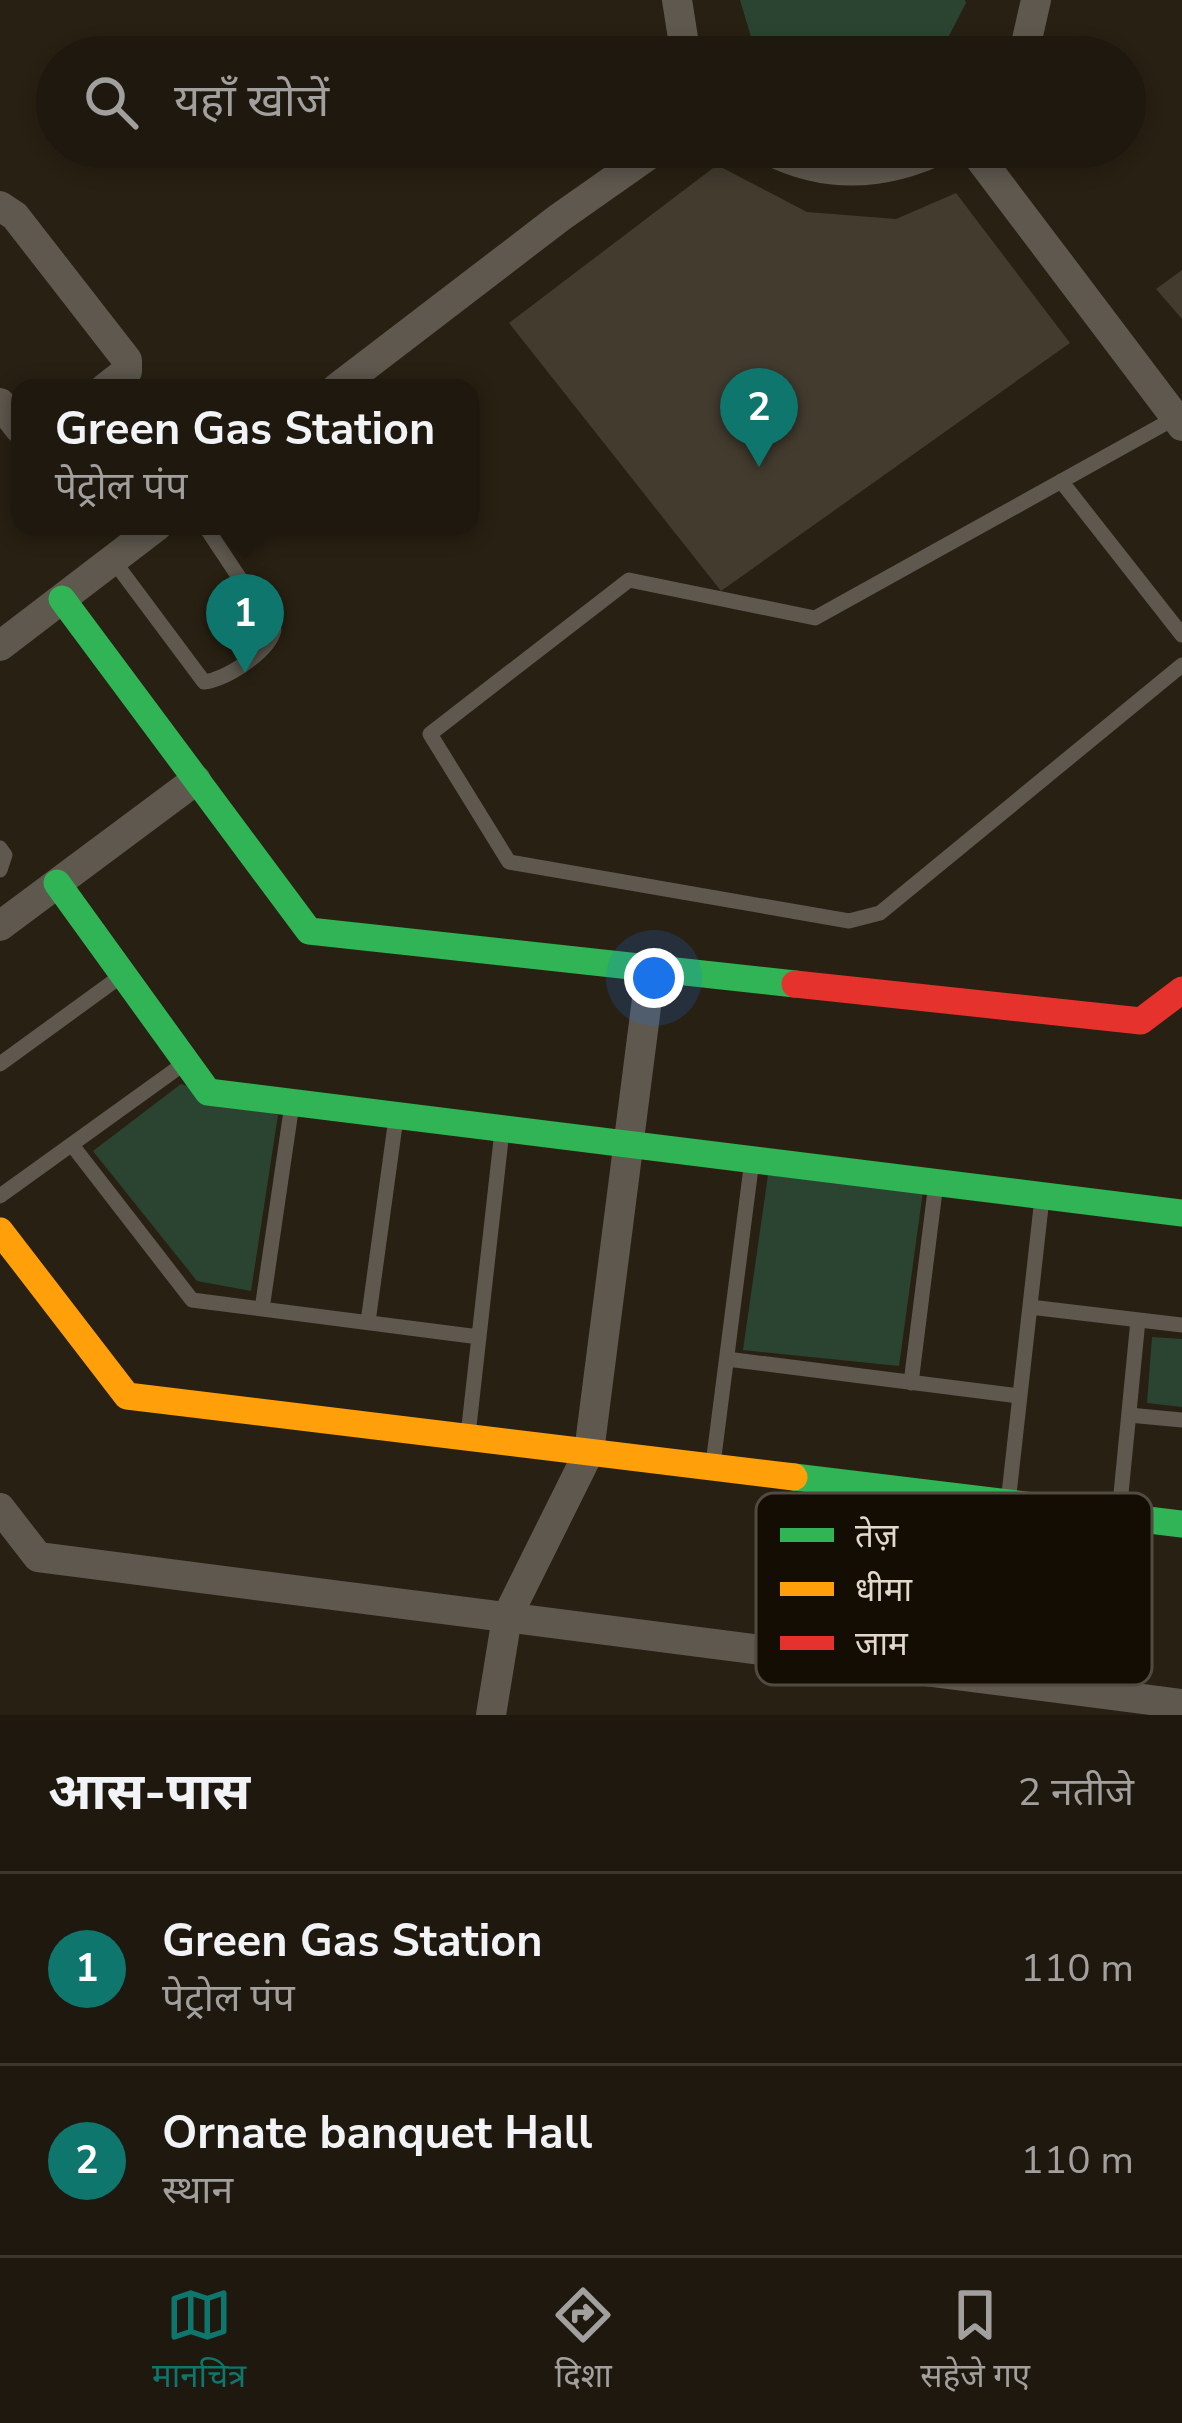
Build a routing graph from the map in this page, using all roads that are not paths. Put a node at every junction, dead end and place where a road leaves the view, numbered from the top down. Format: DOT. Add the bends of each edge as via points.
graph roads {
  1 [pos="677,0"];
  2 [pos="1036,0"];
  3 [pos="683,36"];
  4 [pos="1028,36"];
  5 [pos="630,168"];
  6 [pos="827,168"];
  7 [pos="883,168"];
  8 [pos="987,168"];
  9 [pos="0,206"];
  10 [pos="117,379"];
  11 [pos="349,379"];
  12 [pos="1179,422"];
  13 [pos="1061,481"];
  14 [pos="145,535"];
  15 [pos="211,535"];
  16 [pos="113,560"];
  17 [pos="62,599"];
  18 [pos="1182,635"];
  19 [pos="0,646"];
  20 [pos="1182,665"];
  21 [pos="196,780"];
  22 [pos="0,848"];
  23 [pos="0,869"];
  24 [pos="57,884"];
  25 [pos="0,926"];
  26 [pos="651,968"];
  27 [pos="124,975"];
  28 [pos="1182,990"];
  29 [pos="187,1062"];
  30 [pos="0,1064"];
  31 [pos="292,1102"];
  32 [pos="397,1115"];
  33 [pos="502,1128"];
  34 [pos="72,1144"];
  35 [pos="629,1144"];
  36 [pos="752,1159"];
  37 [pos="937,1182"];
  38 [pos="0,1196"];
  39 [pos="1042,1196"];
  40 [pos="1182,1213"];
  41 [pos="0,1231"];
  42 [pos="1030,1307"];
  43 [pos="262,1309"];
  44 [pos="1138,1320"];
  45 [pos="368,1322"];
  46 [pos="1182,1325"];
  47 [pos="479,1336"];
  48 [pos="727,1359"];
  49 [pos="911,1383"];
  50 [pos="1019,1396"];
  51 [pos="1129,1415"];
  52 [pos="1182,1420"];
  53 [pos="468,1437"];
  54 [pos="589,1452"];
  55 [pos="712,1467"];
  56 [pos="926,1493"];
  57 [pos="1009,1493"];
  58 [pos="1121,1493"];
  59 [pos="0,1508"];
  60 [pos="1152,1520"];
  61 [pos="1182,1524"];
  62 [pos="507,1617"];
  63 [pos="756,1649"];
  64 [pos="1035,1685"];
  65 [pos="1182,1704"];
  66 [pos="491,1715"];
  1 -- 3 [label="street"];
  2 -- 4 [label="street"];
  5 -- 11 [label="street"];
  6 -- 7 [label="street"];
  8 -- 12 [label="street"];
  9 -- 10 [label="street" via="127,360"];
  12 -- 13 [label="lane"];
  13 -- 18 [label="lane"];
  13 -- 20 [label="lane" via="815,618 629,580 430,734 508,862 850,921 880,913"];
  14 -- 16 [label="street"];
  15 -- 16 [label="lane" via="274,630 220,680 203,682"];
  16 -- 17 [label="street"];
  17 -- 19 [label="street"];
  17 -- 21 [label="street"];
  21 -- 24 [label="street"];
  21 -- 26 [label="street" via="309,931"];
  22 -- 23 [label="lane"];
  24 -- 25 [label="street"];
  24 -- 27 [label="street"];
  26 -- 28 [label="street" via="1141,1021"];
  26 -- 35 [label="street"];
  27 -- 29 [label="street"];
  27 -- 30 [label="lane"];
  29 -- 31 [label="street" via="208,1092"];
  29 -- 34 [label="lane"];
  31 -- 32 [label="street"];
  31 -- 43 [label="lane"];
  32 -- 33 [label="street"];
  32 -- 45 [label="lane"];
  33 -- 35 [label="street"];
  33 -- 47 [label="lane"];
  34 -- 38 [label="lane"];
  34 -- 43 [label="lane" via="192,1300"];
  35 -- 36 [label="street"];
  35 -- 54 [label="street"];
  36 -- 37 [label="street"];
  36 -- 48 [label="lane"];
  37 -- 39 [label="street"];
  37 -- 49 [label="lane"];
  39 -- 40 [label="street"];
  39 -- 42 [label="lane"];
  41 -- 53 [label="street" via="127,1396"];
  42 -- 44 [label="lane"];
  42 -- 50 [label="lane"];
  43 -- 45 [label="lane"];
  44 -- 46 [label="lane"];
  44 -- 51 [label="lane"];
  45 -- 47 [label="lane"];
  47 -- 53 [label="lane"];
  48 -- 49 [label="lane"];
  48 -- 55 [label="lane"];
  49 -- 50 [label="lane"];
  50 -- 57 [label="lane"];
  51 -- 52 [label="lane"];
  51 -- 58 [label="lane"];
  53 -- 54 [label="street"];
  54 -- 55 [label="street"];
  54 -- 62 [label="street"];
  55 -- 56 [label="street"];
  59 -- 62 [label="street" via="38,1557"];
  60 -- 61 [label="street"];
  62 -- 63 [label="street"];
  62 -- 66 [label="street"];
  64 -- 65 [label="street"];
}
